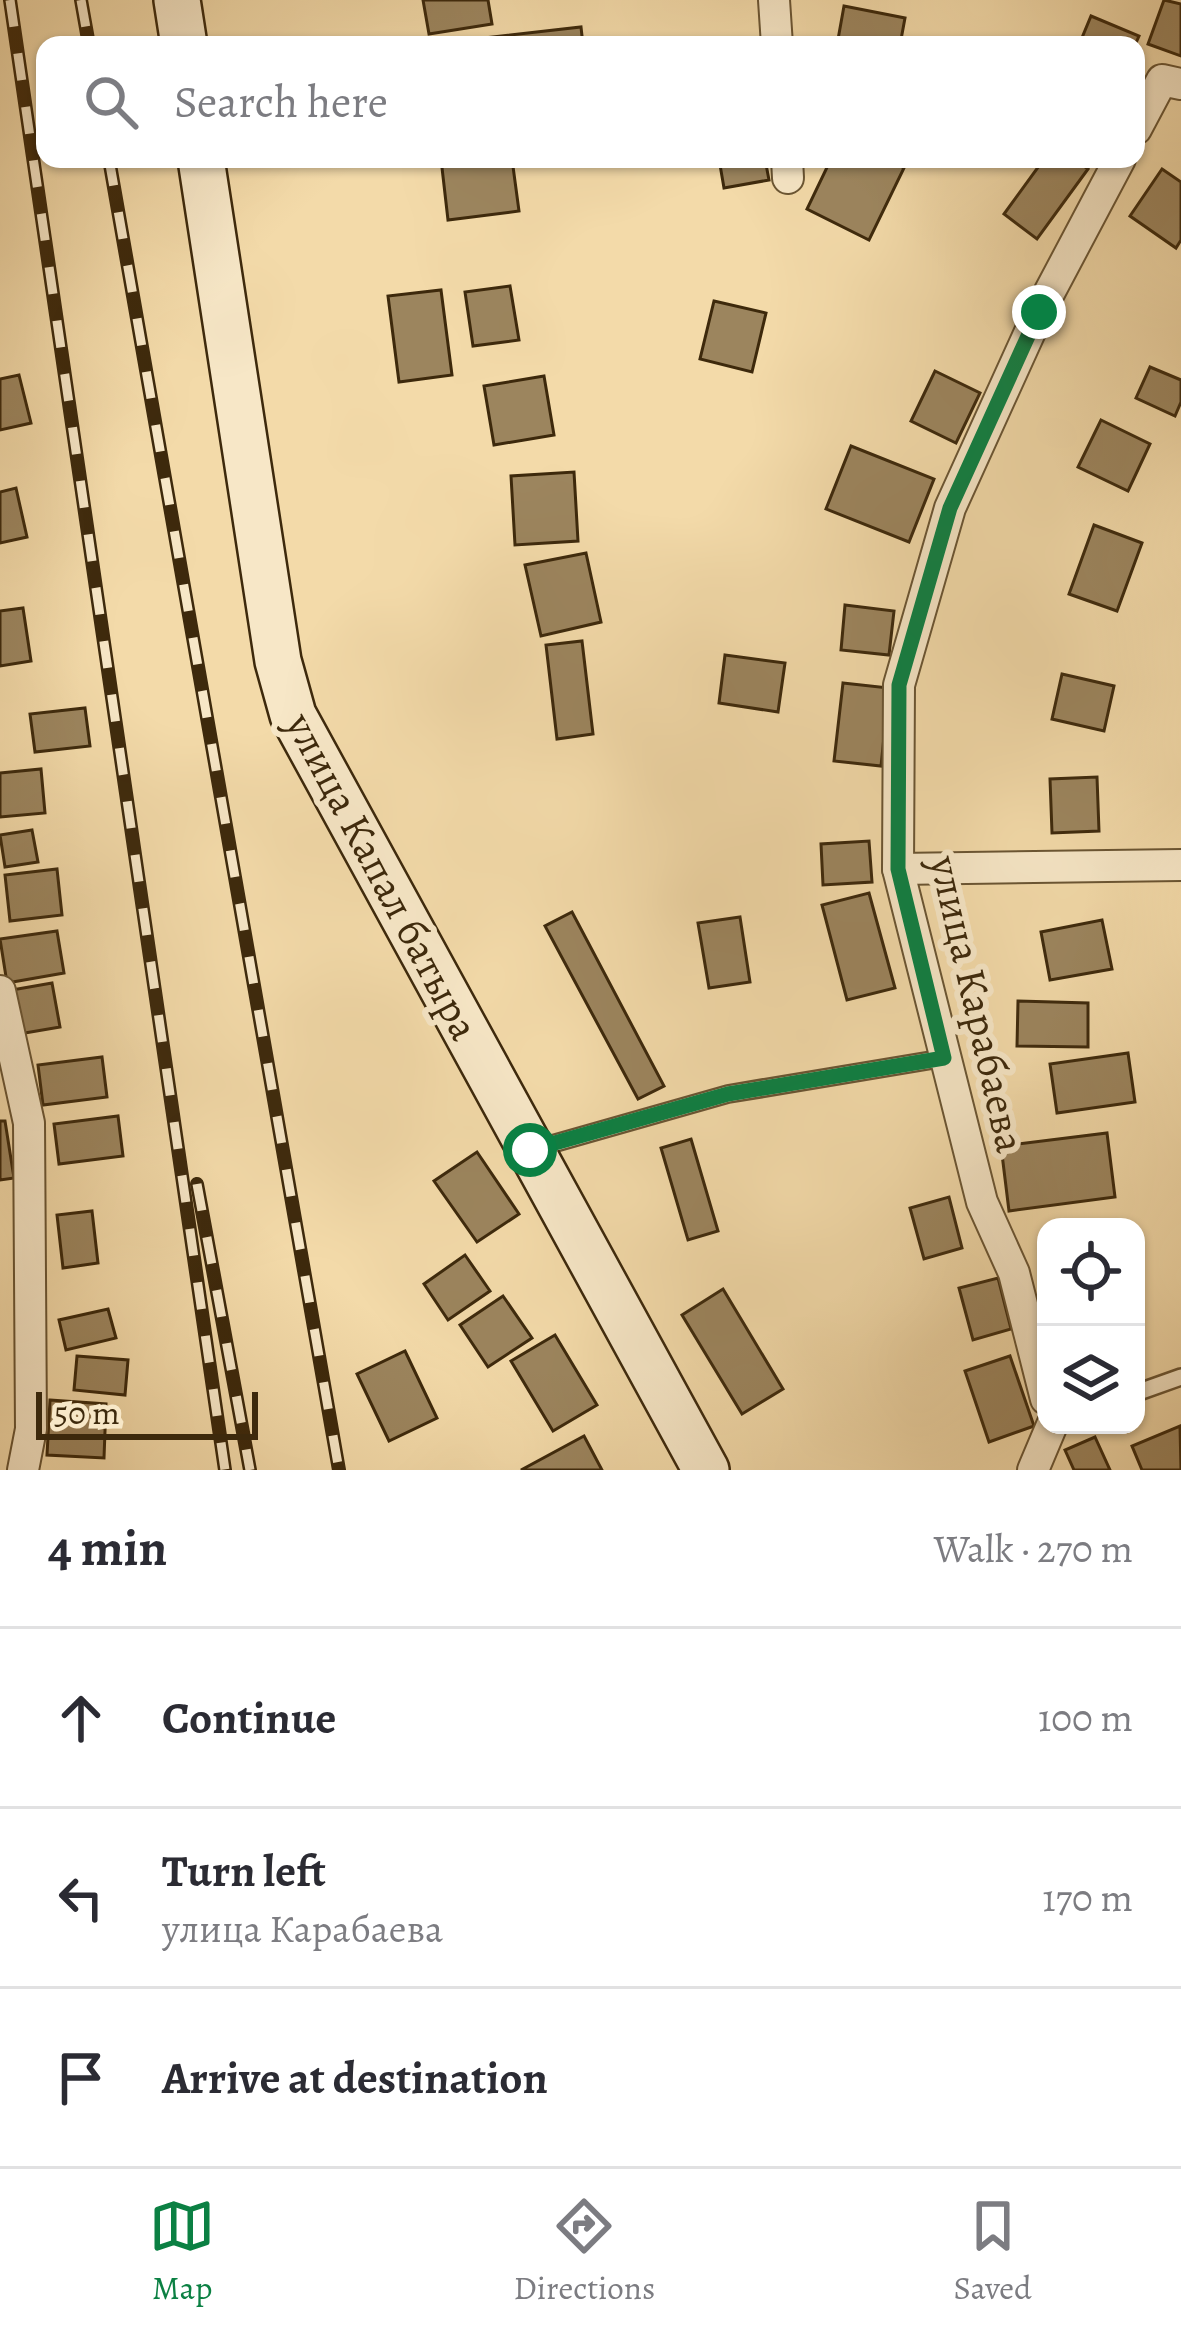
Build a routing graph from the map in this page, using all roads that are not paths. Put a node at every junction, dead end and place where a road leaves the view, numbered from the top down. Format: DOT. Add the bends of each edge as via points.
graph roads {
  1 [pos="177,0"];
  2 [pos="774,0"];
  3 [pos="183,36"];
  4 [pos="777,36"];
  5 [pos="1172,82"];
  6 [pos="1145,117"];
  7 [pos="202,168"];
  8 [pos="1115,168"];
  9 [pos="1181,865"];
  10 [pos="898,869"];
  11 [pos="0,991"];
  12 [pos="944,1058"];
  13 [pos="530,1150"];
  14 [pos="1037,1364"];
  15 [pos="1181,1377"];
  16 [pos="1145,1390"];
  17 [pos="1048,1434"];
  18 [pos="23,1470"];
  19 [pos="706,1470"];
  20 [pos="1033,1470"];
  1 -- 3 [label="main road"];
  2 -- 4 [label="street"];
  5 -- 6 [label="street"];
  7 -- 13 [label="main road, улица Капал батыра" via="293,716"];
  8 -- 10 [label="street, улица Карабаева" via="950,508 899,685"];
  9 -- 10 [label="street"];
  10 -- 12 [label="street, улица Карабаева"];
  11 -- 18 [label="street" via="29,1123 32,1429"];
  12 -- 13 [label="lane" via="728,1094"];
  12 -- 14 [label="street, улица Карабаева"];
  13 -- 19 [label="main road, улица Капал батыра"];
  15 -- 16 [label="lane"];
  17 -- 20 [label="street"];
}
